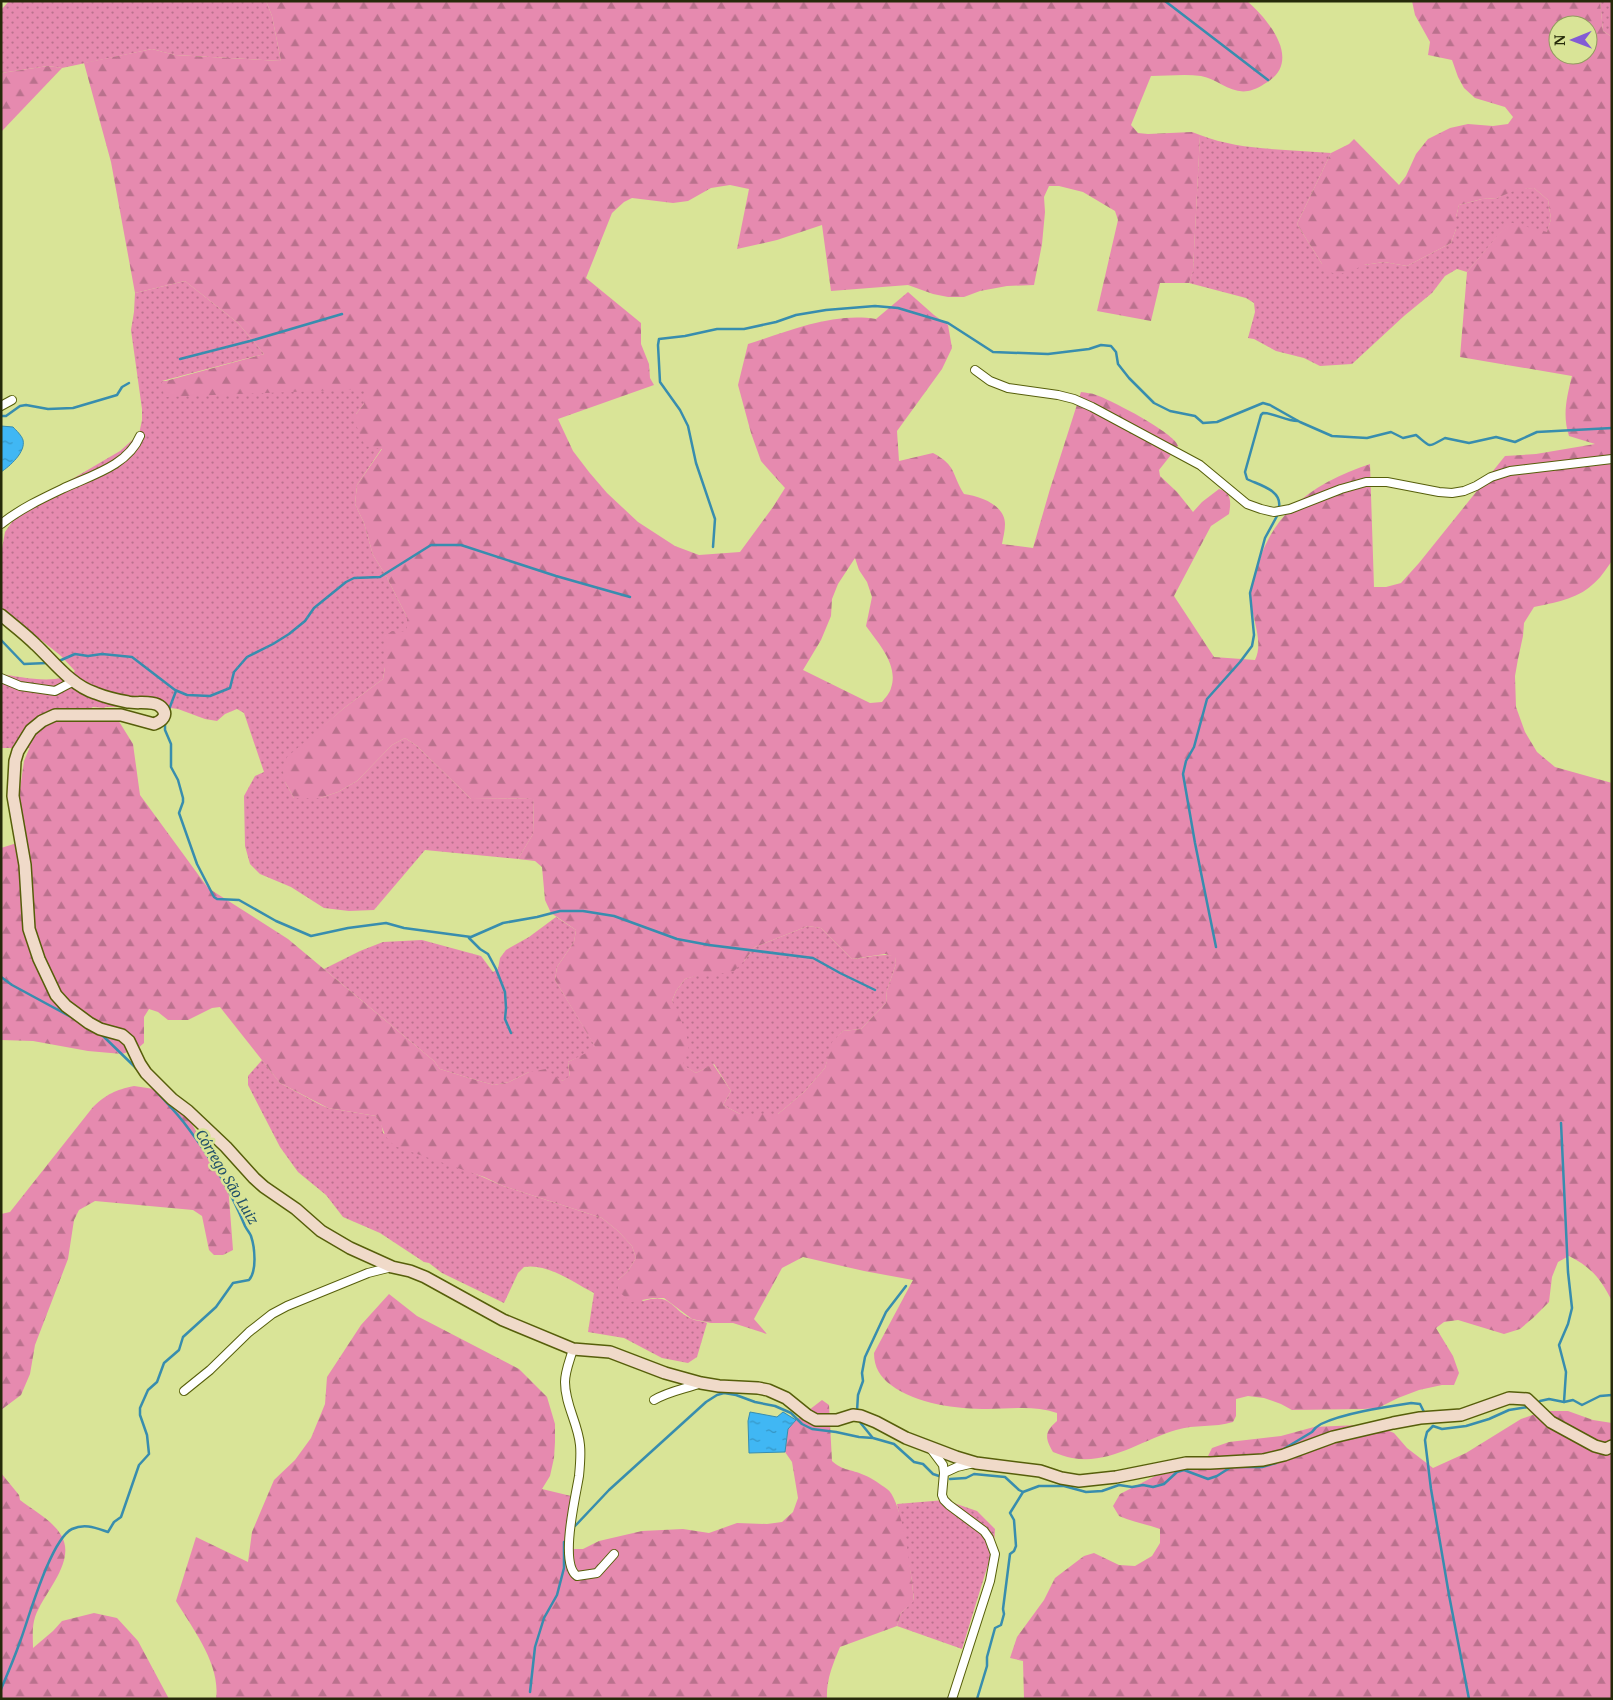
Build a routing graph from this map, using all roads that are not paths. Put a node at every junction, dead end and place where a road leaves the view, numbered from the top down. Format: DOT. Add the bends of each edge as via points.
graph roads {
  1 [pos="975,370"];
  2 [pos="12,400"];
  3 [pos="1,406"];
  4 [pos="140,436"];
  5 [pos="1612,460"];
  6 [pos="1,524"];
  7 [pos="1,615"];
  8 [pos="1,678"];
  9 [pos="74,681"];
  10 [pos="392,1267"];
  11 [pos="573,1349"];
  12 [pos="701,1383"];
  13 [pos="184,1391"];
  14 [pos="654,1400"];
  15 [pos="1612,1446"];
  16 [pos="930,1448"];
  17 [pos="976,1463"];
  18 [pos="944,1473"];
  19 [pos="614,1554"];
  20 [pos="952,1699"];
  1 -- 5 [label="street" via="1008,388 1058,395 1092,407 1200,466 1247,504 1274,512 1366,482 1386,482 1452,493 1510,471"];
  2 -- 3 [label="street"];
  4 -- 6 [label="street" via="131,451 110,467 52,494"];
  7 -- 9 [label="street"];
  8 -- 9 [label="street" via="28,688 54,691"];
  9 -- 10 [label="street" via="95,693 157,705 162,708 164,718 149,724 120,715 55,715 42,720 31,730 18,750 13,796 25,865 29,929 56,995 76,1014 129,1041 140,1064 159,1086 226,1147 264,1188 330,1237"];
  10 -- 11 [label="street" via="425,1277 503,1320"];
  10 -- 13 [label="street" via="304,1298 272,1314"];
  11 -- 12 [label="street" via="610,1352"];
  11 -- 19 [label="street" via="564,1381 580,1445 570,1529 572,1569 578,1576 597,1572"];
  12 -- 14 [label="street" via="671,1391"];
  12 -- 16 [label="street" via="768,1390 786,1398 816,1420 861,1416"];
  15 -- 17 [label="street" via="1606,1449 1595,1446 1551,1422 1527,1399 1509,1398 1461,1415 1420,1418 1333,1437 1263,1460 1186,1463 1079,1481 1028,1469"];
  16 -- 17 [label="street"];
  16 -- 18 [label="street" via="943,1465"];
  17 -- 18 [label="street"];
  18 -- 20 [label="street" via="944,1500 984,1531 994,1554 990,1581"];
}
